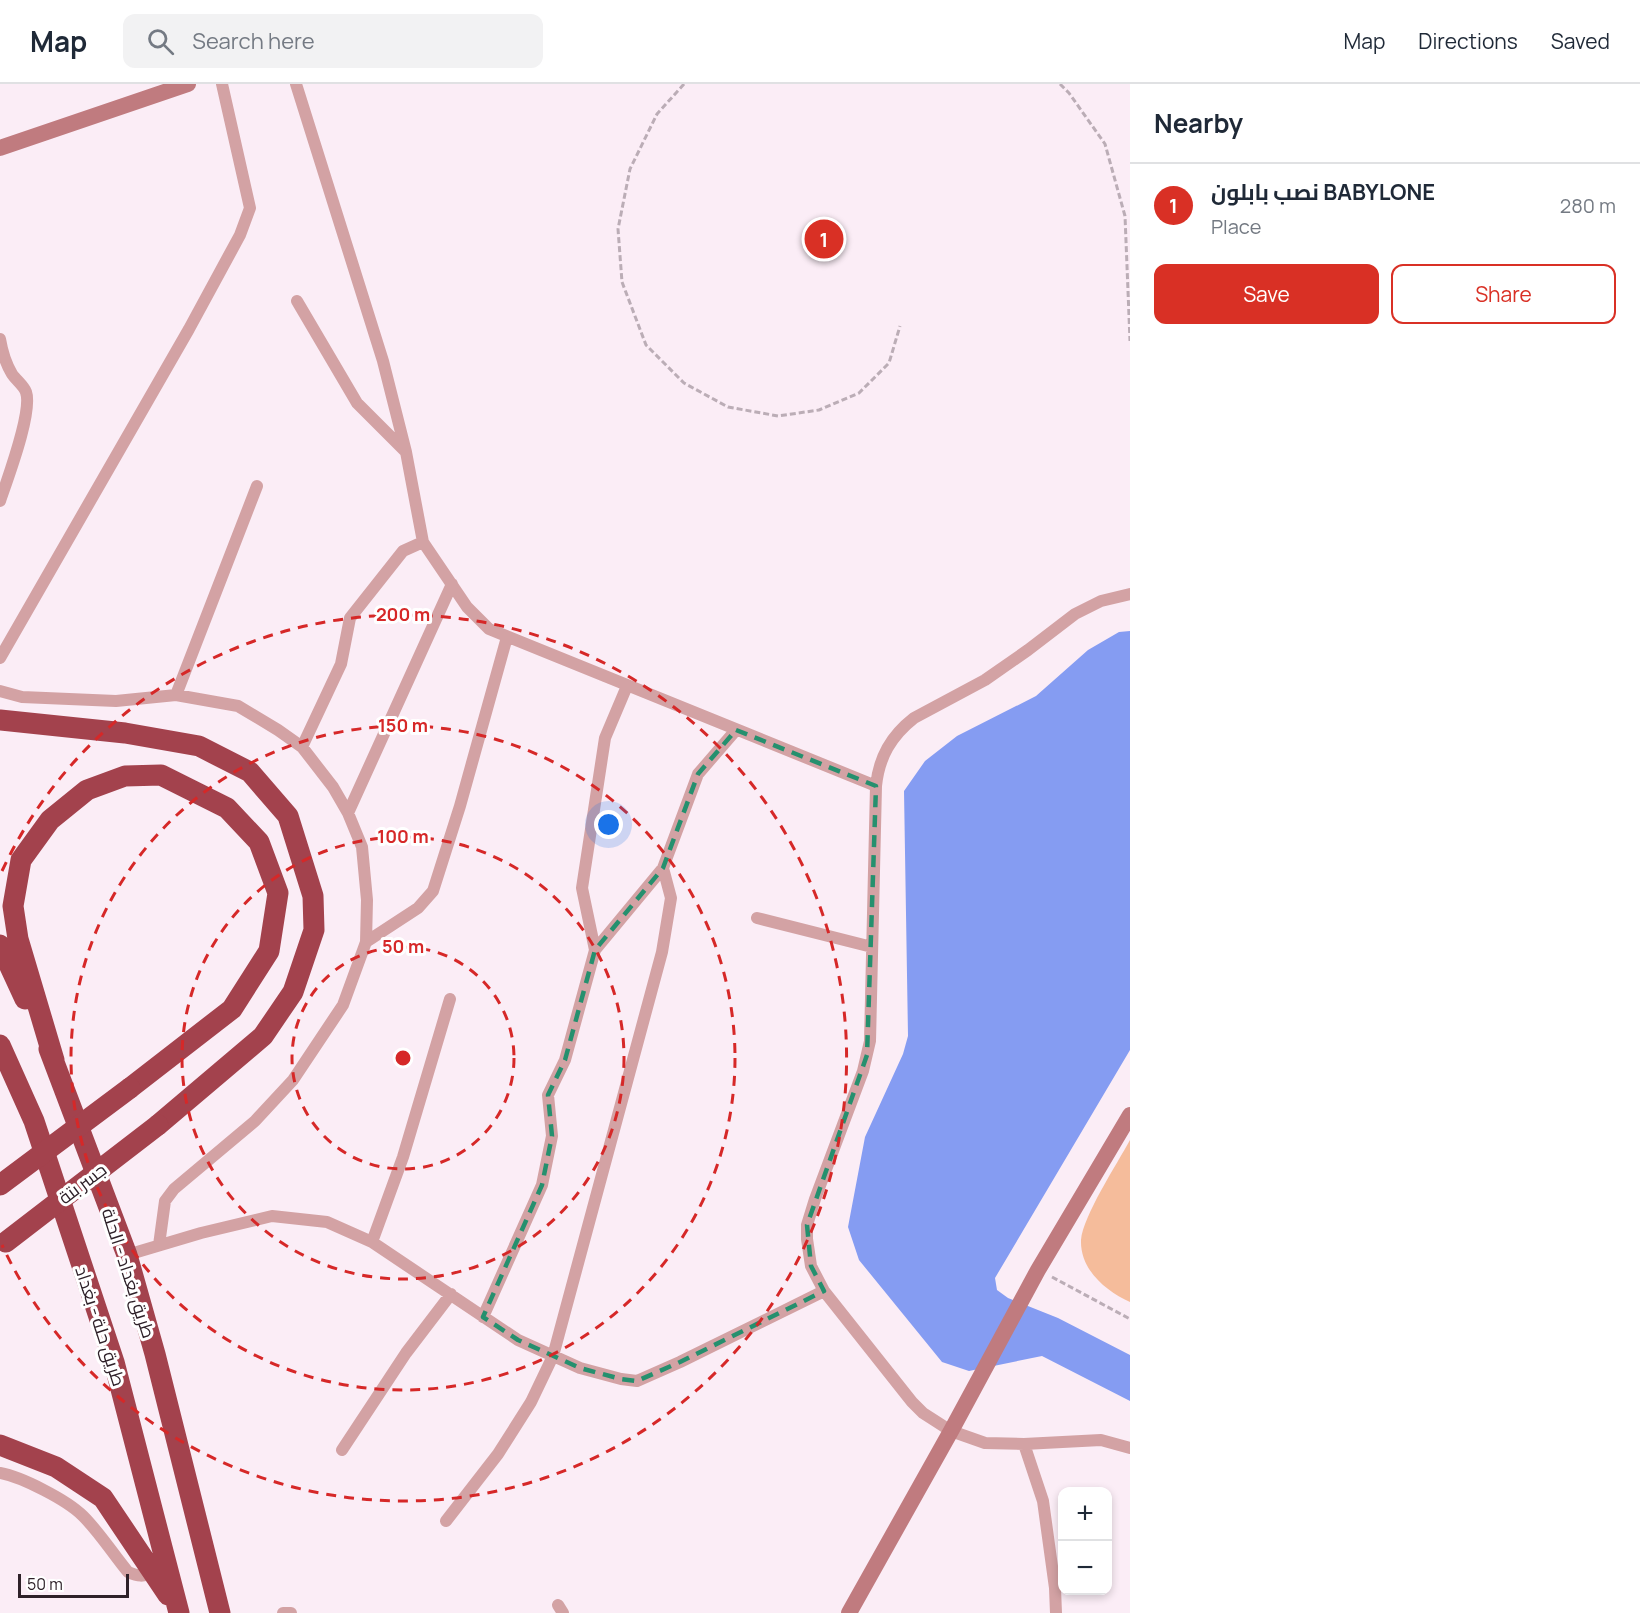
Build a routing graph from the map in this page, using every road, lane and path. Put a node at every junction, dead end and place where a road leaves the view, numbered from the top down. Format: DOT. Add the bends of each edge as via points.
graph roads {
  1 [pos="188,84"];
  2 [pos="222,84"];
  3 [pos="296,84"];
  4 [pos="684,84"];
  5 [pos="1060,84"];
  6 [pos="0,148"];
  7 [pos="297,301"];
  8 [pos="900,326"];
  9 [pos="0,339"];
  10 [pos="1130,341"];
  11 [pos="406,452"];
  12 [pos="257,486"];
  13 [pos="0,501"];
  14 [pos="423,542"];
  15 [pos="452,584"];
  16 [pos="1130,594"];
  17 [pos="507,637"];
  18 [pos="0,658"];
  19 [pos="627,686"];
  20 [pos="0,691"];
  21 [pos="176,695"];
  22 [pos="0,720"];
  23 [pos="736,730"];
  24 [pos="302,747"];
  25 [pos="876,786"];
  26 [pos="348,813"];
  27 [pos="663,868"];
  28 [pos="757,918"];
  29 [pos="366,942"];
  30 [pos="0,945"];
  31 [pos="872,947"];
  32 [pos="596,950"];
  33 [pos="450,999"];
  34 [pos="0,1046"];
  35 [pos="54,1060"];
  36 [pos="1130,1115"];
  37 [pos="0,1185"];
  38 [pos="372,1242"];
  39 [pos="3,1244"];
  40 [pos="159,1245"];
  41 [pos="127,1255"];
  42 [pos="1038,1270"];
  43 [pos="824,1291"];
  44 [pos="451,1294"];
  45 [pos="483,1317"];
  46 [pos="1130,1319"];
  47 [pos="553,1356"];
  48 [pos="951,1431"];
  49 [pos="1024,1444"];
  50 [pos="0,1445"];
  51 [pos="1130,1448"];
  52 [pos="342,1450"];
  53 [pos="0,1473"];
  54 [pos="446,1521"];
  55 [pos="153,1571"];
  56 [pos="179,1613"];
  57 [pos="219,1613"];
  58 [pos="283,1613"];
  59 [pos="291,1613"];
  60 [pos="849,1613"];
  61 [pos="1056,1613"];
  1 -- 6 [label="street"];
  2 -- 18 [label="street" via="250,208 240,235"];
  3 -- 11 [label="street" via="383,361"];
  4 -- 8 [label="path" via="657,114 630,169 618,229 622,282 646,345 684,383 728,407 778,416 819,410 859,393 889,363"];
  5 -- 10 [label="path" via="1106,144 1125,216"];
  7 -- 11 [label="street" via="357,403"];
  9 -- 13 [label="street" via="11,373 26,392 27,407"];
  11 -- 14 [label="street"];
  12 -- 21 [label="street"];
  14 -- 15 [label="street"];
  14 -- 24 [label="street" via="403,552 350,618 341,664"];
  15 -- 17 [label="street" via="467,607 489,629"];
  15 -- 26 [label="street"];
  16 -- 25 [label="street" via="1075,614 985,680 904,725 882,759"];
  17 -- 19 [label="street"];
  17 -- 29 [label="street" via="433,891 418,908"];
  19 -- 23 [label="street"];
  19 -- 32 [label="street" via="605,738 582,888"];
  20 -- 21 [label="street" via="22,697 116,701"];
  21 -- 24 [label="street" via="238,706"];
  22 -- 39 [label="highway, جسر بتة, bridge" via="125,733 199,746 250,772 288,816 313,896 314,930 293,992 263,1035 159,1125"];
  23 -- 25 [label="street"];
  23 -- 27 [label="street" via="698,774"];
  24 -- 26 [label="street"];
  25 -- 31 [label="street"];
  26 -- 29 [label="street" via="362,847"];
  27 -- 32 [label="street"];
  27 -- 47 [label="street" via="670,898 662,952"];
  28 -- 31 [label="street"];
  29 -- 40 [label="street" via="343,1005 293,1080 255,1121 165,1201"];
  30 -- 35 [label="highway, طريق بغداد - الحلة"];
  31 -- 43 [label="street" via="867,1055 807,1225 811,1266"];
  32 -- 45 [label="street" via="565,1060 548,1095 552,1136 542,1185"];
  33 -- 38 [label="street" via="403,1157"];
  34 -- 56 [label="highway, طريق حلة - بغداد" via="34,1122 114,1362"];
  35 -- 37 [label="highway, bridge" via="18,939 13,906 21,860 50,820 87,790 125,776 161,775 227,808 259,842 278,893 269,951 232,1009"];
  35 -- 41 [label="highway, طريق بغداد - الحلة"];
  36 -- 42 [label="street"];
  38 -- 40 [label="street" via="327,1222 272,1216"];
  38 -- 44 [label="street"];
  40 -- 41 [label="street"];
  41 -- 57 [label="highway, طريق بغداد - الحلة"];
  42 -- 46 [label="path"];
  42 -- 48 [label="street"];
  43 -- 47 [label="street" via="637,1381 580,1368"];
  43 -- 48 [label="street" via="912,1402"];
  44 -- 45 [label="street"];
  44 -- 52 [label="street" via="406,1353"];
  45 -- 47 [label="street" via="518,1340"];
  47 -- 54 [label="street" via="504,1446"];
  48 -- 49 [label="street" via="985,1443"];
  48 -- 60 [label="street"];
  49 -- 51 [label="street" via="1101,1440"];
  49 -- 61 [label="street" via="1043,1501"];
  50 -- 55 [label="highway" via="57,1467 103,1498"];
  53 -- 55 [label="street" via="16,1476 82,1515 128,1572 137,1576"];
  55 -- 56 [label="highway"];
  58 -- 59 [label="street"];
}
